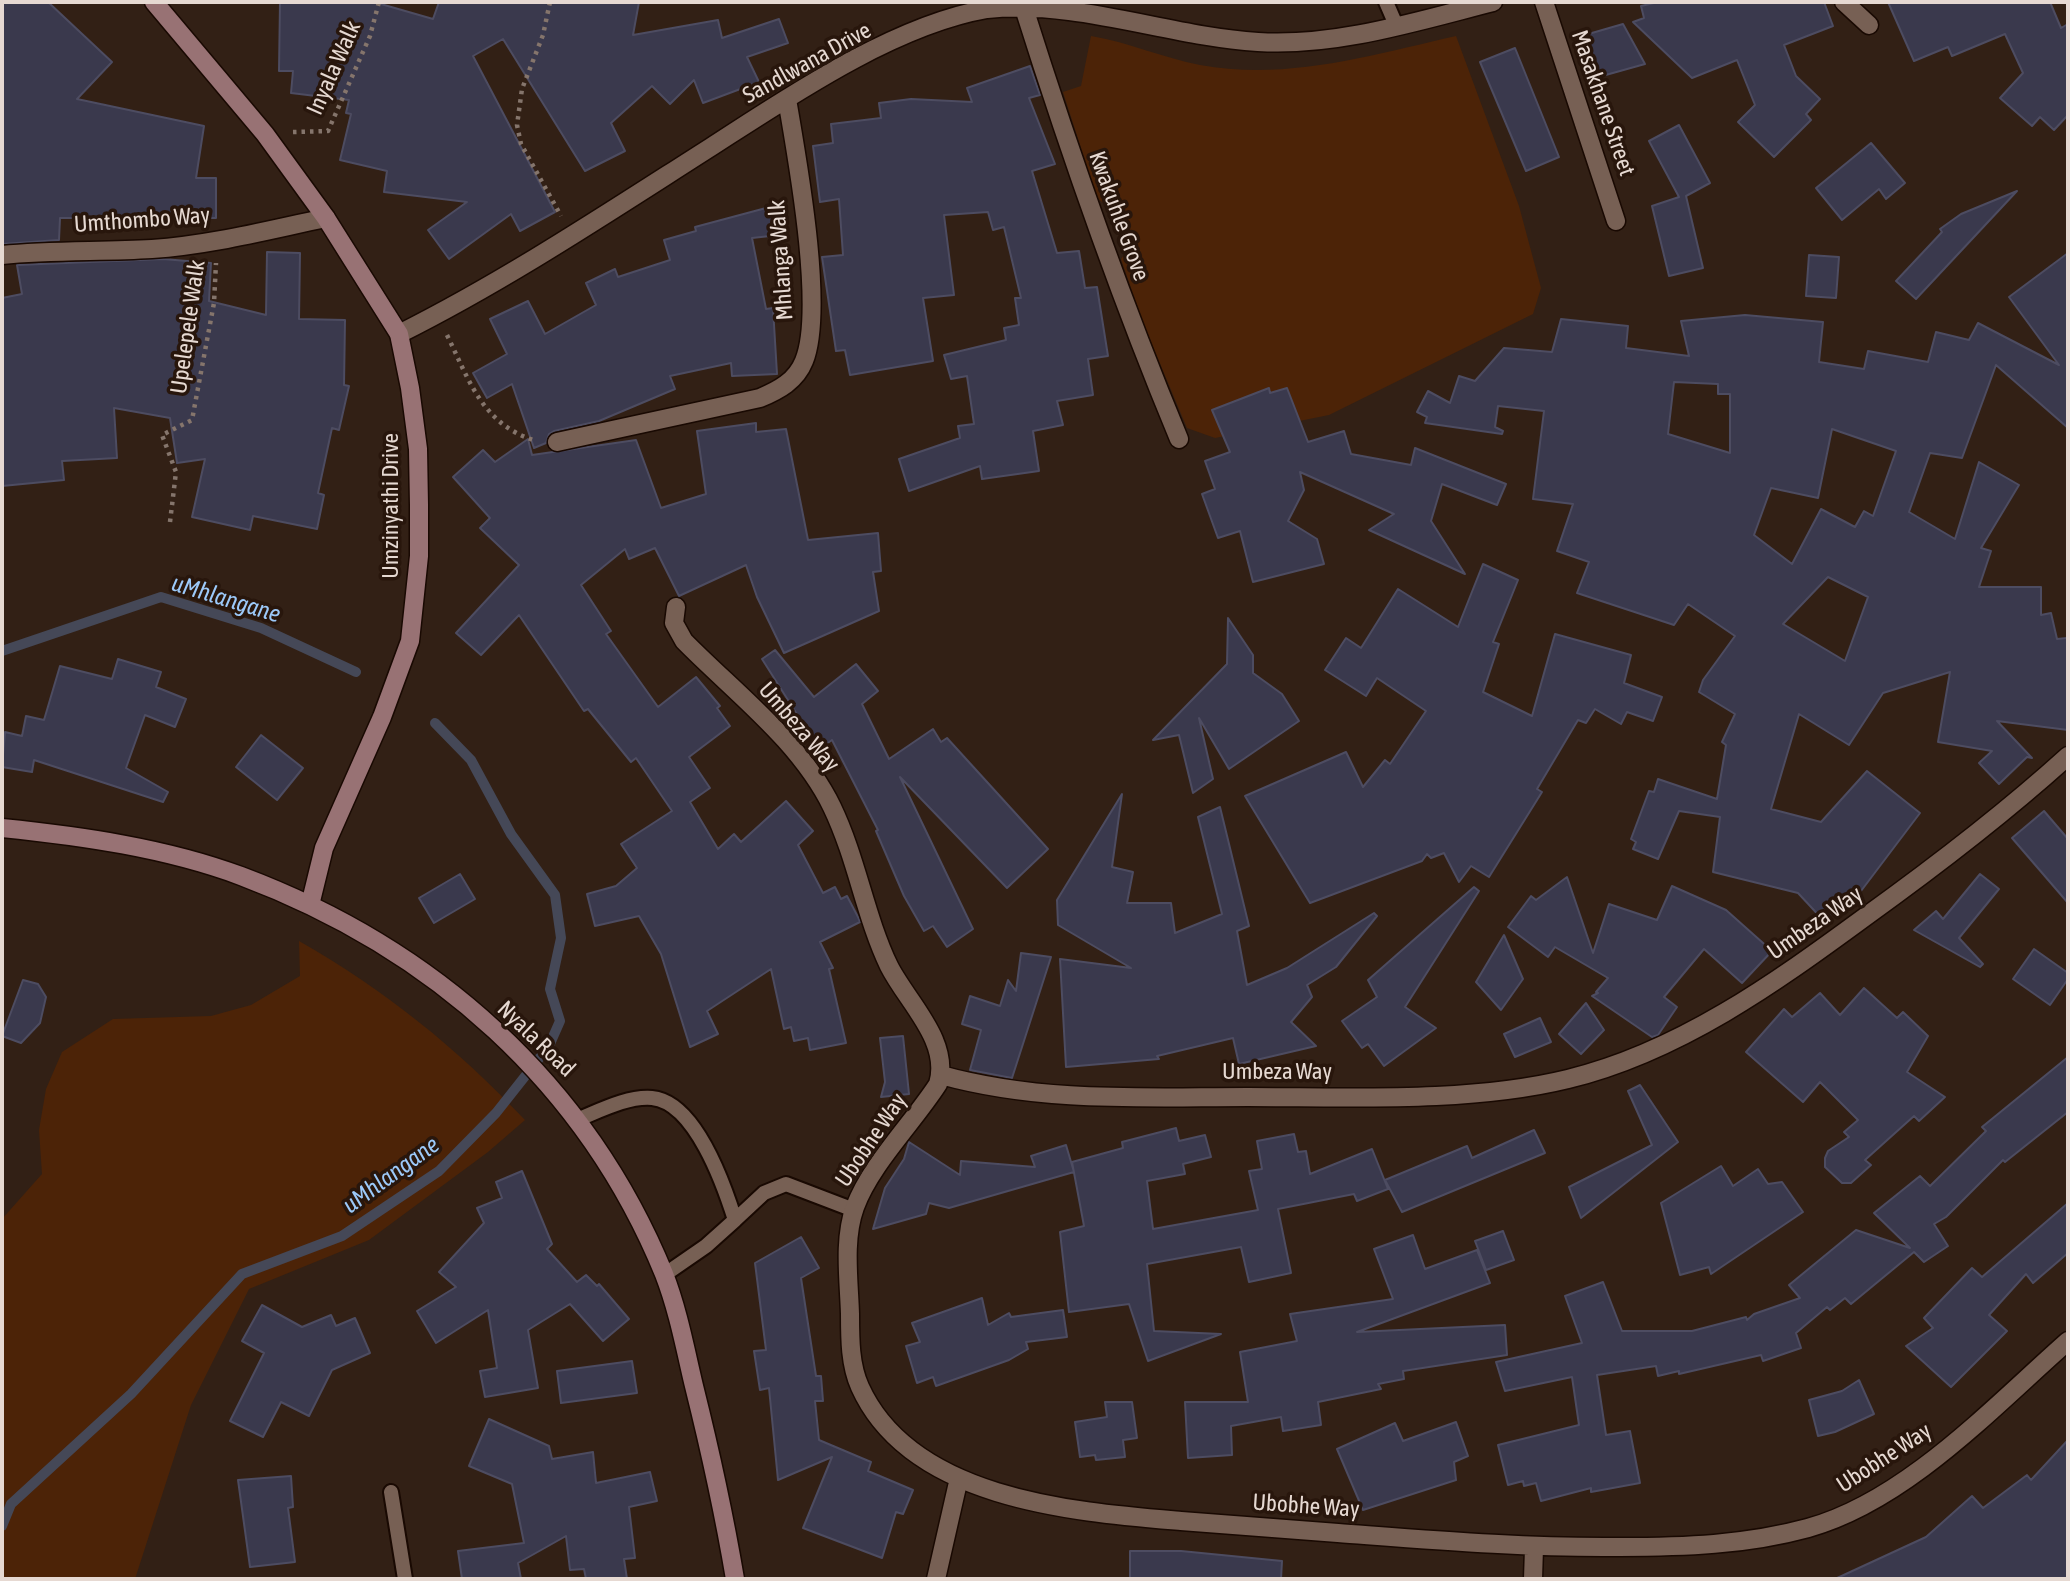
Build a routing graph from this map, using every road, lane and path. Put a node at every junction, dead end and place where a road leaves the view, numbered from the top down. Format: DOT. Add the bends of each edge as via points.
graph roads {
  1 [pos="154,2"];
  2 [pos="379,2"];
  3 [pos="550,2"];
  4 [pos="1386,2"];
  5 [pos="1493,2"];
  6 [pos="1544,2"];
  7 [pos="1844,2"];
  8 [pos="1023,5"];
  9 [pos="986,6"];
  10 [pos="1396,25"];
  11 [pos="1868,25"];
  12 [pos="787,99"];
  13 [pos="265,134"];
  14 [pos="326,218"];
  15 [pos="1616,221"];
  16 [pos="575,234"];
  17 [pos="218,241"];
  18 [pos="2,255"];
  19 [pos="437,315"];
  20 [pos="399,334"];
  21 [pos="1179,439"];
  22 [pos="556,442"];
  23 [pos="170,522"];
  24 [pos="676,607"];
  25 [pos="2068,756"];
  26 [pos="2,828"];
  27 [pos="310,905"];
  28 [pos="941,1075"];
  29 [pos="579,1119"];
  30 [pos="854,1210"];
  31 [pos="735,1220"];
  32 [pos="664,1275"];
  33 [pos="2068,1341"];
  34 [pos="959,1478"];
  35 [pos="391,1492"];
  36 [pos="1534,1548"];
  37 [pos="405,1579"];
  38 [pos="735,1579"];
  39 [pos="936,1579"];
  40 [pos="1533,1579"];
  1 -- 13 [label="street, Umzinyathi Drive"];
  2 -- 13 [label="path, Inyala Walk" via="370,36 328,131"];
  3 -- 16 [label="path" via="522,89 517,125 521,144"];
  4 -- 10 [label="lane"];
  5 -- 10 [label="street, Sandlwana Drive"];
  6 -- 15 [label="street, Masakhane Street"];
  7 -- 11 [label="street"];
  8 -- 9 [label="street, Sandlwana Drive"];
  8 -- 10 [label="street, Sandlwana Drive" via="1099,11 1260,42 1305,41"];
  8 -- 21 [label="street, Kwakuhle Grove" via="1081,188"];
  9 -- 12 [label="street, Sandlwana Drive" via="913,33"];
  12 -- 16 [label="street, Sandlwana Drive"];
  12 -- 22 [label="street, Mhlanga Walk" via="803,202 811,306 809,338 798,372 777,391 760,398"];
  13 -- 14 [label="street, Umzinyathi Drive"];
  14 -- 17 [label="street, Umthombo Way"];
  14 -- 20 [label="street, Umzinyathi Drive"];
  16 -- 19 [label="street, Sandlwana Drive"];
  17 -- 18 [label="street, Umthombo Way" via="151,249"];
  17 -- 23 [label="path, Upelepele Walk" via="214,303 192,420 162,435 176,472"];
  19 -- 20 [label="street, Sandlwana Drive"];
  19 -- 22 [label="path" via="484,409 514,434"];
  20 -- 27 [label="street, Umzinyathi Drive" via="418,449 419,556 410,641 324,848"];
  24 -- 28 [label="street, Umbeza Way" via="674,623 684,641 798,757 831,803 855,860 887,962 938,1049"];
  25 -- 28 [label="street, Umbeza Way" via="1950,856 1786,974 1690,1031 1605,1069 1491,1091 1335,1097 1056,1097 979,1086"];
  26 -- 27 [label="street, Nyala Road" via="152,852 238,875"];
  27 -- 29 [label="street, Nyala Road" via="425,973 517,1049"];
  28 -- 30 [label="street, Ubobhe Way" via="864,1188"];
  29 -- 31 [label="lane" via="643,1098 667,1102 695,1131 713,1160"];
  29 -- 32 [label="street, Nyala Road" via="634,1208"];
  30 -- 31 [label="lane" via="786,1184 764,1193"];
  30 -- 34 [label="street, Ubobhe Way" via="848,1245 851,1347 861,1390 897,1439"];
  31 -- 32 [label="lane"];
  32 -- 38 [label="street, Nyala Road" via="699,1404"];
  33 -- 36 [label="street, Ubobhe Way" via="1966,1432 1902,1481 1860,1508 1812,1527 1709,1546"];
  34 -- 36 [label="street, Ubobhe Way" via="1004,1494 1090,1513"];
  34 -- 39 [label="street"];
  35 -- 37 [label="lane"];
  36 -- 40 [label="street"];
}
